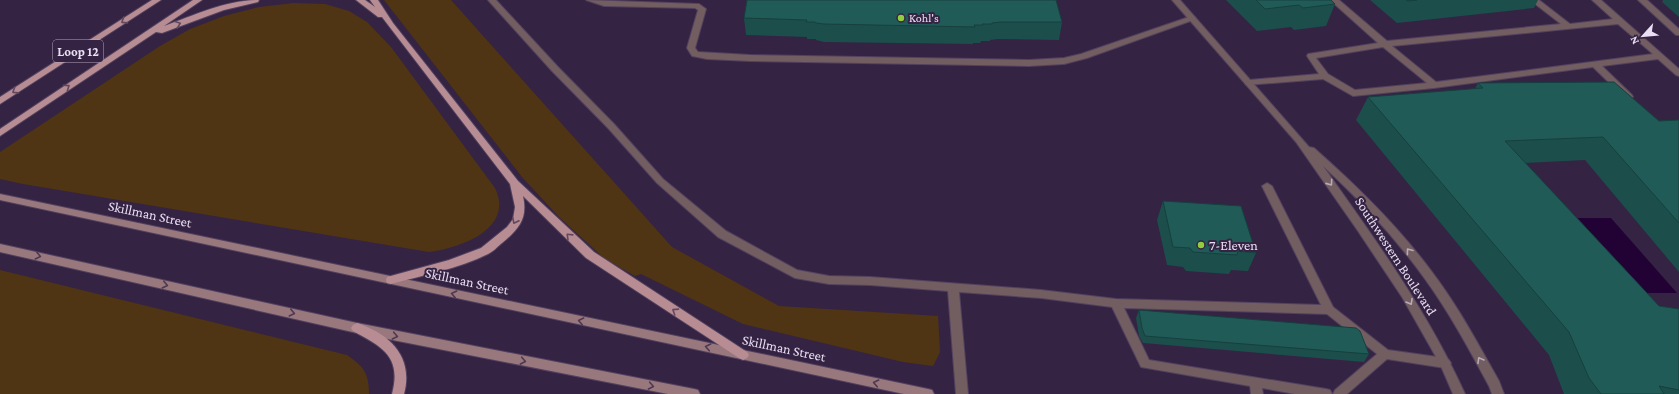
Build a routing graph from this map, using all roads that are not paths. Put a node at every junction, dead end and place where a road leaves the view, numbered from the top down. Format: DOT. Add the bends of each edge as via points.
graph roads {
  1 [pos="157,0"];
  2 [pos="198,0"];
  3 [pos="255,0"];
  4 [pos="360,0"];
  5 [pos="374,0"];
  6 [pos="492,0"];
  7 [pos="590,0"];
  8 [pos="1176,0"];
  9 [pos="1334,0"];
  10 [pos="1534,0"];
  11 [pos="1596,0"];
  12 [pos="1642,0"];
  13 [pos="1192,19"];
  14 [pos="1621,21"];
  15 [pos="390,24"];
  16 [pos="1568,26"];
  17 [pos="1679,33"];
  18 [pos="142,37"];
  19 [pos="1385,44"];
  20 [pos="1660,56"];
  21 [pos="1595,64"];
  22 [pos="1679,73"];
  23 [pos="1325,76"];
  24 [pos="1249,82"];
  25 [pos="1434,85"];
  26 [pos="0,101"];
  27 [pos="1635,102"];
  28 [pos="0,133"];
  29 [pos="1299,140"];
  30 [pos="515,184"];
  31 [pos="1267,186"];
  32 [pos="2,198"];
  33 [pos="0,248"];
  34 [pos="391,280"];
  35 [pos="953,288"];
  36 [pos="1116,303"];
  37 [pos="1329,310"];
  38 [pos="357,328"];
  39 [pos="1385,354"];
  40 [pos="743,355"];
  41 [pos="1446,363"];
  42 [pos="1256,388"];
  43 [pos="398,394"];
  44 [pos="694,394"];
  45 [pos="928,394"];
  46 [pos="962,394"];
  47 [pos="1326,394"];
  48 [pos="1339,394"];
  49 [pos="1459,394"];
  50 [pos="1498,394"];
  1 -- 26 [label="main road, Loop 12, one-way"];
  2 -- 18 [label="main road, Loop 12"];
  18 -- 3 [label="main road, one-way" via="221,8"];
  4 -- 15 [label="main road"];
  5 -- 15 [label="main road"];
  6 -- 35 [label="street" via="660,180 722,234 795,274 829,280"];
  7 -- 13 [label="street" via="604,4 696,6 702,9 692,48 695,54 750,58 1029,63 1064,61"];
  8 -- 13 [label="street, Southwestern Boulevard"];
  9 -- 19 [label="street"];
  10 -- 16 [label="street"];
  11 -- 14 [label="street"];
  12 -- 17 [label="street"];
  13 -- 24 [label="street, Southwestern Boulevard"];
  14 -- 16 [label="street"];
  14 -- 20 [label="street"];
  15 -- 30 [label="main road"];
  16 -- 19 [label="street"];
  28 -- 18 [label="main road, Loop 12, one-way"];
  19 -- 23 [label="street" via="1311,56"];
  19 -- 25 [label="street"];
  20 -- 21 [label="street"];
  20 -- 22 [label="street"];
  21 -- 25 [label="street"];
  21 -- 27 [label="street"];
  23 -- 24 [label="street"];
  23 -- 25 [label="street" via="1353,93"];
  24 -- 29 [label="street, Southwestern Boulevard"];
  29 -- 41 [label="street, Southwestern Boulevard, one-way" via="1406,294"];
  50 -- 29 [label="street, Southwestern Boulevard, one-way" via="1443,296 1395,232 1348,182"];
  30 -- 34 [label="main road, one-way" via="520,207 518,219 511,230 484,251"];
  40 -- 30 [label="main road, one-way" via="590,255"];
  31 -- 37 [label="street"];
  32 -- 34 [label="main road, Skillman Street"];
  33 -- 38 [label="main road, one-way"];
  40 -- 34 [label="main road, Skillman Street, one-way"];
  35 -- 36 [label="street" via="1041,294"];
  35 -- 46 [label="street"];
  36 -- 37 [label="street"];
  36 -- 42 [label="street" via="1145,364"];
  37 -- 39 [label="street"];
  38 -- 43 [label="main road" via="389,347 399,362 401,386"];
  38 -- 44 [label="main road, one-way"];
  39 -- 41 [label="street"];
  39 -- 48 [label="street"];
  45 -- 40 [label="main road, Skillman Street, one-way"];
  41 -- 49 [label="street, Southwestern Boulevard"];
  42 -- 47 [label="street"];
}
